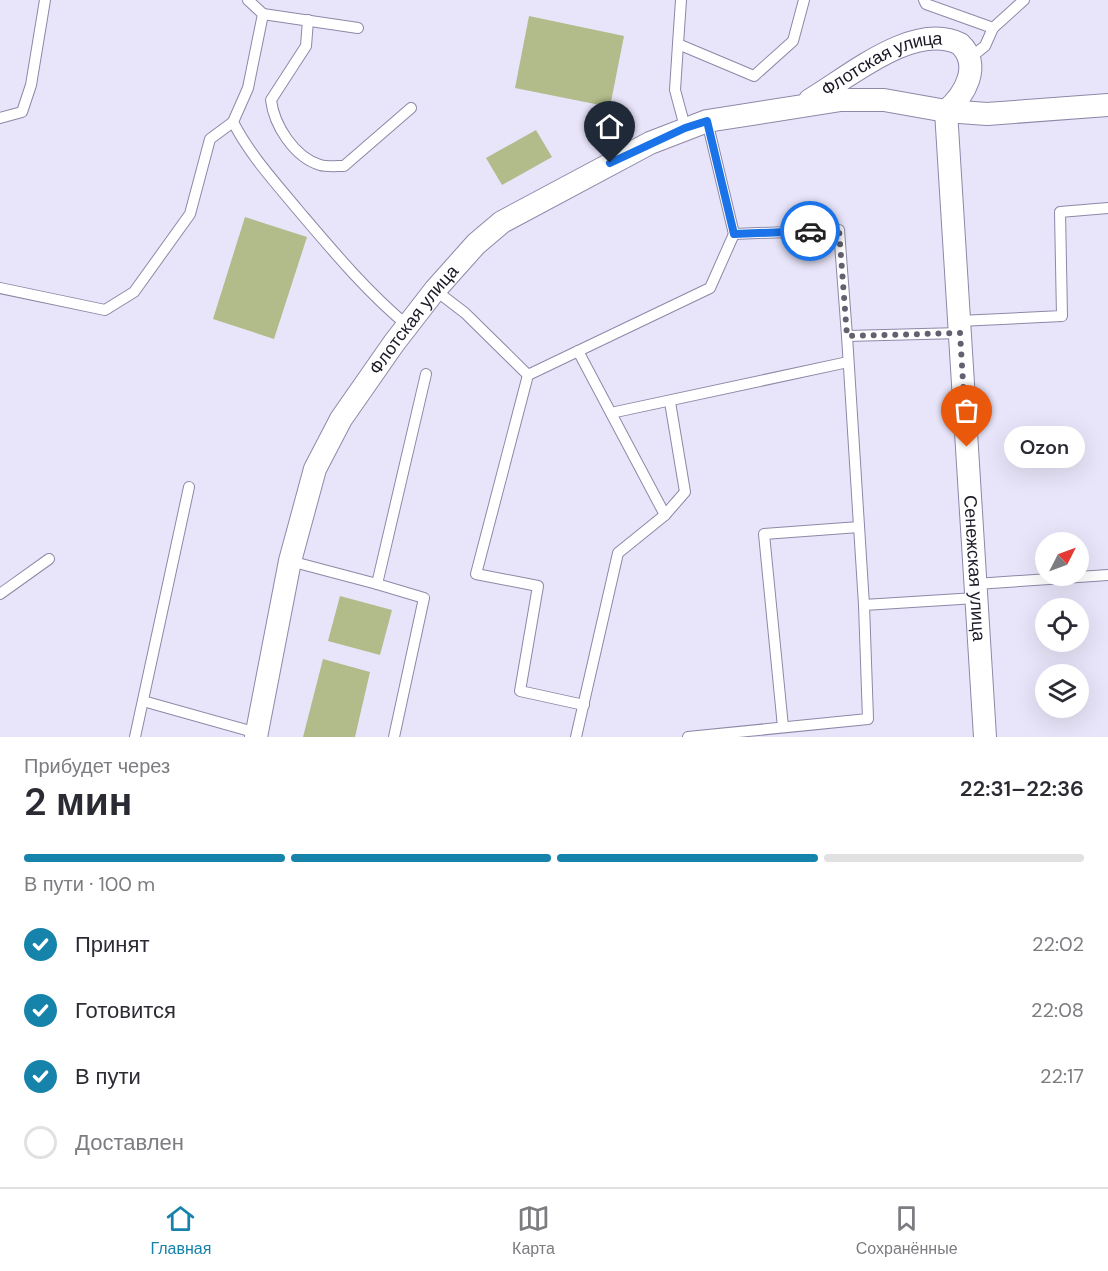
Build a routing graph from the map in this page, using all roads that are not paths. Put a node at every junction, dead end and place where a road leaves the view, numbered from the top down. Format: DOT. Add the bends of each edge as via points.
graph roads {
  1 [pos="45,0"];
  2 [pos="248,0"];
  3 [pos="681,0"];
  4 [pos="804,0"];
  5 [pos="924,0"];
  6 [pos="1024,0"];
  7 [pos="263,14"];
  8 [pos="308,20"];
  9 [pos="358,27"];
  10 [pos="993,28"];
  11 [pos="678,44"];
  12 [pos="970,58"];
  13 [pos="1108,105"];
  14 [pos="801,106"];
  15 [pos="411,108"];
  16 [pos="945,111"];
  17 [pos="0,118"];
  18 [pos="707,121"];
  19 [pos="233,122"];
  20 [pos="685,128"];
  21 [pos="1108,208"];
  22 [pos="734,234"];
  23 [pos="0,288"];
  24 [pos="435,290"];
  25 [pos="408,326"];
  26 [pos="959,327"];
  27 [pos="847,336"];
  28 [pos="578,351"];
  29 [pos="848,362"];
  30 [pos="426,374"];
  31 [pos="528,375"];
  32 [pos="670,402"];
  33 [pos="611,413"];
  34 [pos="189,487"];
  35 [pos="665,515"];
  36 [pos="859,527"];
  37 [pos="49,559"];
  38 [pos="290,561"];
  39 [pos="1108,575"];
  40 [pos="376,584"];
  41 [pos="976,591"];
  42 [pos="0,594"];
  43 [pos="864,605"];
  44 [pos="143,701"];
  45 [pos="584,705"];
  46 [pos="783,728"];
  47 [pos="256,735"];
  48 [pos="135,737"];
  49 [pos="394,737"];
  50 [pos="576,737"];
  51 [pos="688,737"];
  52 [pos="985,737"];
  1 -- 17 [label="lane" via="31,86 22,112"];
  2 -- 7 [label="lane"];
  3 -- 11 [label="lane"];
  4 -- 11 [label="lane" via="793,41 754,76"];
  5 -- 10 [label="lane"];
  6 -- 10 [label="lane"];
  7 -- 8 [label="lane"];
  7 -- 19 [label="lane" via="248,88"];
  8 -- 9 [label="lane"];
  8 -- 15 [label="lane" via="306,46 270,100 273,117 301,154 321,165 344,166"];
  10 -- 12 [label="lane" via="985,46"];
  11 -- 20 [label="lane" via="675,90"];
  12 -- 14 [label="street, Флотская улица" via="967,50 952,40 923,38 886,54"];
  12 -- 16 [label="street, Флотская улица" via="964,92"];
  13 -- 16 [label="street, Флотская улица" via="987,114"];
  14 -- 16 [label="street, Флотская улица" via="873,99"];
  14 -- 18 [label="street, Флотская улица"];
  16 -- 26 [label="street, Сенежская улица"];
  18 -- 20 [label="street, Флотская улица"];
  18 -- 22 [label="lane"];
  19 -- 23 [label="lane" via="210,139 190,214 134,292 105,310"];
  19 -- 25 [label="lane" via="247,149 315,231"];
  20 -- 24 [label="street, Флотская улица" via="590,173 502,222 476,244"];
  21 -- 26 [label="lane" via="1060,212 1062,316"];
  22 -- 27 [label="lane" via="839,230"];
  22 -- 28 [label="lane" via="710,288"];
  24 -- 25 [label="street, Флотская улица"];
  24 -- 31 [label="lane" via="465,313"];
  25 -- 38 [label="street, Флотская улица" via="341,419 315,469"];
  26 -- 27 [label="lane"];
  26 -- 41 [label="street, Сенежская улица"];
  27 -- 29 [label="lane"];
  28 -- 31 [label="lane"];
  28 -- 33 [label="lane"];
  29 -- 32 [label="lane"];
  29 -- 36 [label="lane"];
  30 -- 40 [label="lane"];
  31 -- 45 [label="lane" via="476,574 538,586 520,691"];
  32 -- 33 [label="lane"];
  32 -- 35 [label="lane" via="685,492"];
  33 -- 35 [label="lane"];
  34 -- 44 [label="lane"];
  35 -- 45 [label="lane" via="618,553"];
  36 -- 43 [label="lane"];
  36 -- 46 [label="lane" via="764,534"];
  37 -- 42 [label="lane"];
  38 -- 40 [label="lane"];
  38 -- 47 [label="street, Флотская улица"];
  39 -- 41 [label="lane"];
  40 -- 49 [label="lane" via="424,598"];
  41 -- 43 [label="lane"];
  41 -- 52 [label="street, Сенежская улица"];
  43 -- 46 [label="lane" via="868,719"];
  44 -- 47 [label="lane"];
  44 -- 48 [label="lane"];
  45 -- 50 [label="lane"];
  46 -- 51 [label="lane"];
}
